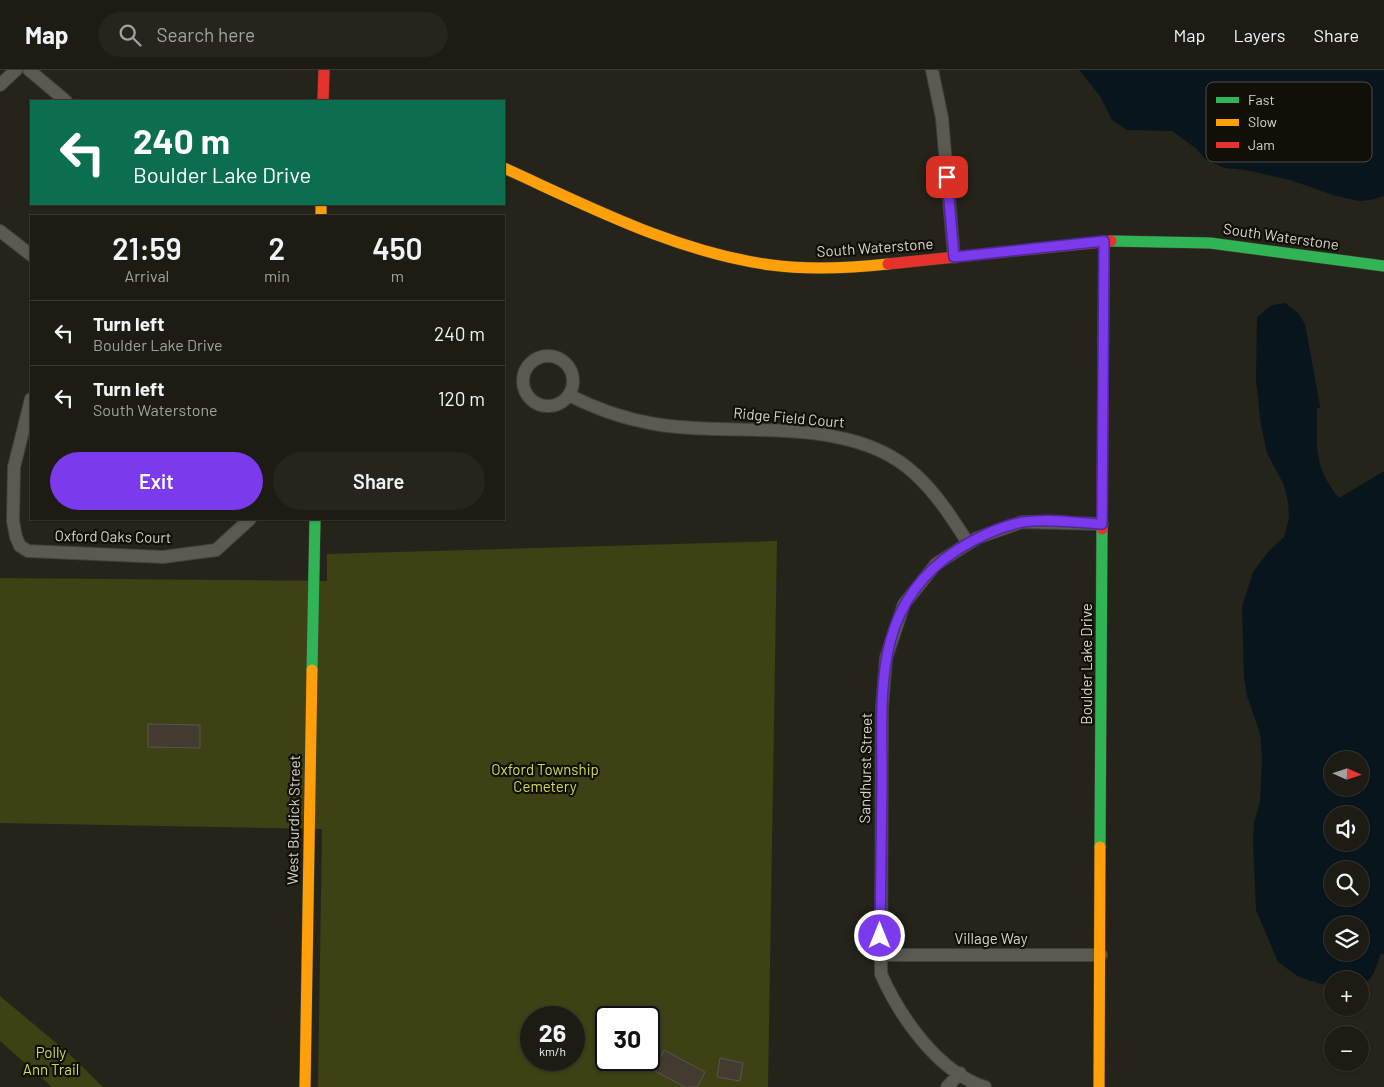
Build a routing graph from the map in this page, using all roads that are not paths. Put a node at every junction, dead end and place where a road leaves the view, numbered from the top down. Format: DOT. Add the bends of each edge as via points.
graph roads {
  1 [pos="16,70"];
  2 [pos="29,70"];
  3 [pos="324,70"];
  4 [pos="932,70"];
  5 [pos="0,84"];
  6 [pos="65,100"];
  7 [pos="323,100"];
  8 [pos="505,168"];
  9 [pos="0,231"];
  10 [pos="1104,241"];
  11 [pos="30,254"];
  12 [pos="954,257"];
  13 [pos="1384,266"];
  14 [pos="569,395"];
  15 [pos="30,404"];
  16 [pos="249,520"];
  17 [pos="314,520"];
  18 [pos="1102,524"];
  19 [pos="968,543"];
  20 [pos="880,955"];
  21 [pos="1101,956"];
  22 [pos="960,1073"];
  23 [pos="305,1087"];
  24 [pos="947,1087"];
  25 [pos="985,1087"];
  26 [pos="1099,1087"];
  1 -- 5 [label="street"];
  2 -- 6 [label="street"];
  3 -- 7 [label="street"];
  4 -- 12 [label="street" via="942,118"];
  8 -- 12 [label="street, South Waterstone" via="658,236 717,255 770,265 811,268 863,267"];
  9 -- 11 [label="street"];
  10 -- 12 [label="street, South Waterstone"];
  10 -- 13 [label="street, South Waterstone" via="1188,240 1235,244"];
  10 -- 18 [label="street, Boulder Lake Drive"];
  14 -- 14 [label="street" via="574,379 572,371 561,359 536,358 525,370 523,378 527,394 539,404 556,405"];
  14 -- 19 [label="street, Ridge Field Court" via="593,408 656,424 808,434 861,444 896,460 914,473 942,502"];
  15 -- 16 [label="street, Oxford Oaks Court" via="14,467 13,521 20,546 28,550 172,556 216,550"];
  17 -- 23 [label="street, West Burdick Street"];
  18 -- 19 [label="street, Sandhurst Street" via="1022,522"];
  18 -- 21 [label="street, Boulder Lake Drive"];
  19 -- 20 [label="street, Sandhurst Street" via="936,564 904,604 886,658 882,706"];
  20 -- 21 [label="street, Village Way"];
  20 -- 22 [label="street, Sandhurst Street" via="881,974 910,1027 938,1057"];
  21 -- 26 [label="street, Boulder Lake Drive"];
  22 -- 24 [label="street"];
  22 -- 25 [label="street, Sandhurst Street"];
}
